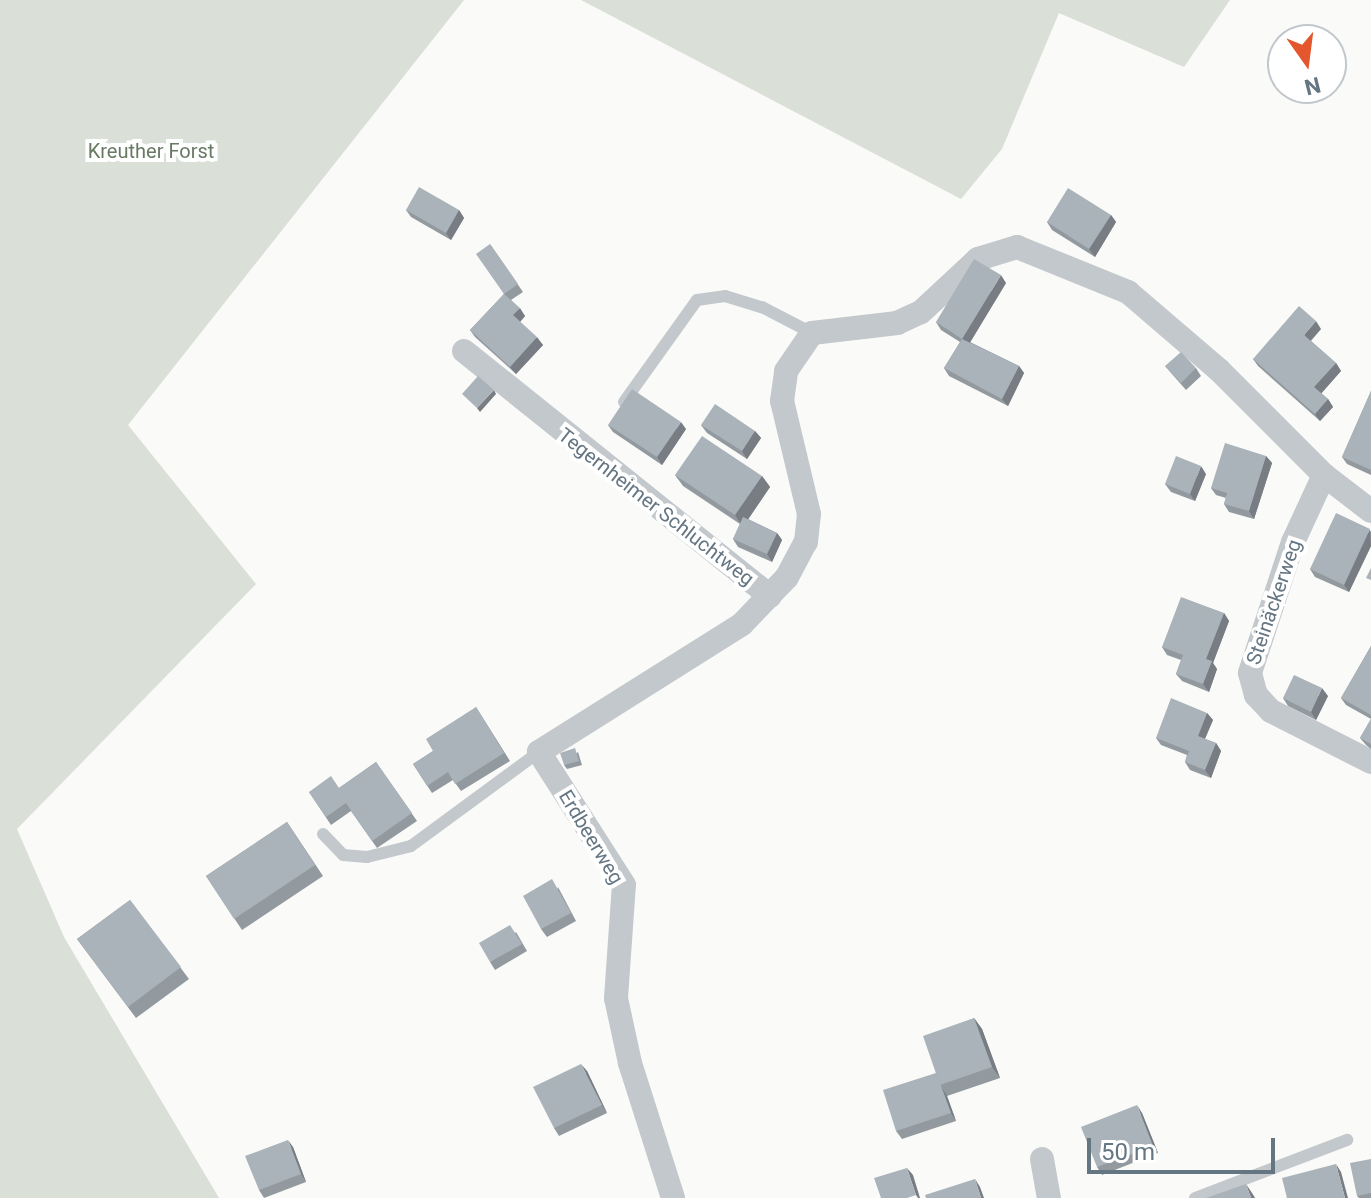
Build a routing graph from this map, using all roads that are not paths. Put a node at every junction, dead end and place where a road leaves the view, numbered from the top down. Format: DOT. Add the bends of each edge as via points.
graph roads {
  1 [pos="812,333"];
  2 [pos="464,351"];
  3 [pos="613,418"];
  4 [pos="1324,475"];
  5 [pos="1371,511"];
  6 [pos="770,596"];
  7 [pos="539,752"];
  8 [pos="1371,762"];
  9 [pos="323,834"];
  10 [pos="1347,1140"];
  11 [pos="1042,1159"];
  12 [pos="673,1198"];
  13 [pos="1049,1198"];
  14 [pos="1195,1198"];
  1 -- 3 [label="lane" via="762,307 725,296 697,300"];
  1 -- 4 [label="street" via="897,323 921,312 978,259 1017,247 1128,292 1219,370"];
  1 -- 6 [label="street, Tegernheimer Schluchtweg" via="786,371 782,401 806,486 806,542"];
  2 -- 6 [label="street, Tegernheimer Schluchtweg"];
  4 -- 5 [label="street"];
  4 -- 8 [label="street, Steinäckerweg" via="1293,542 1250,673 1256,695 1271,711"];
  6 -- 7 [label="street" via="742,624"];
  7 -- 9 [label="lane" via="411,846 367,857 343,855"];
  7 -- 12 [label="street, Erdbeerweg" via="624,885 616,998 630,1063"];
  10 -- 14 [label="lane"];
  11 -- 13 [label="street"];
}
